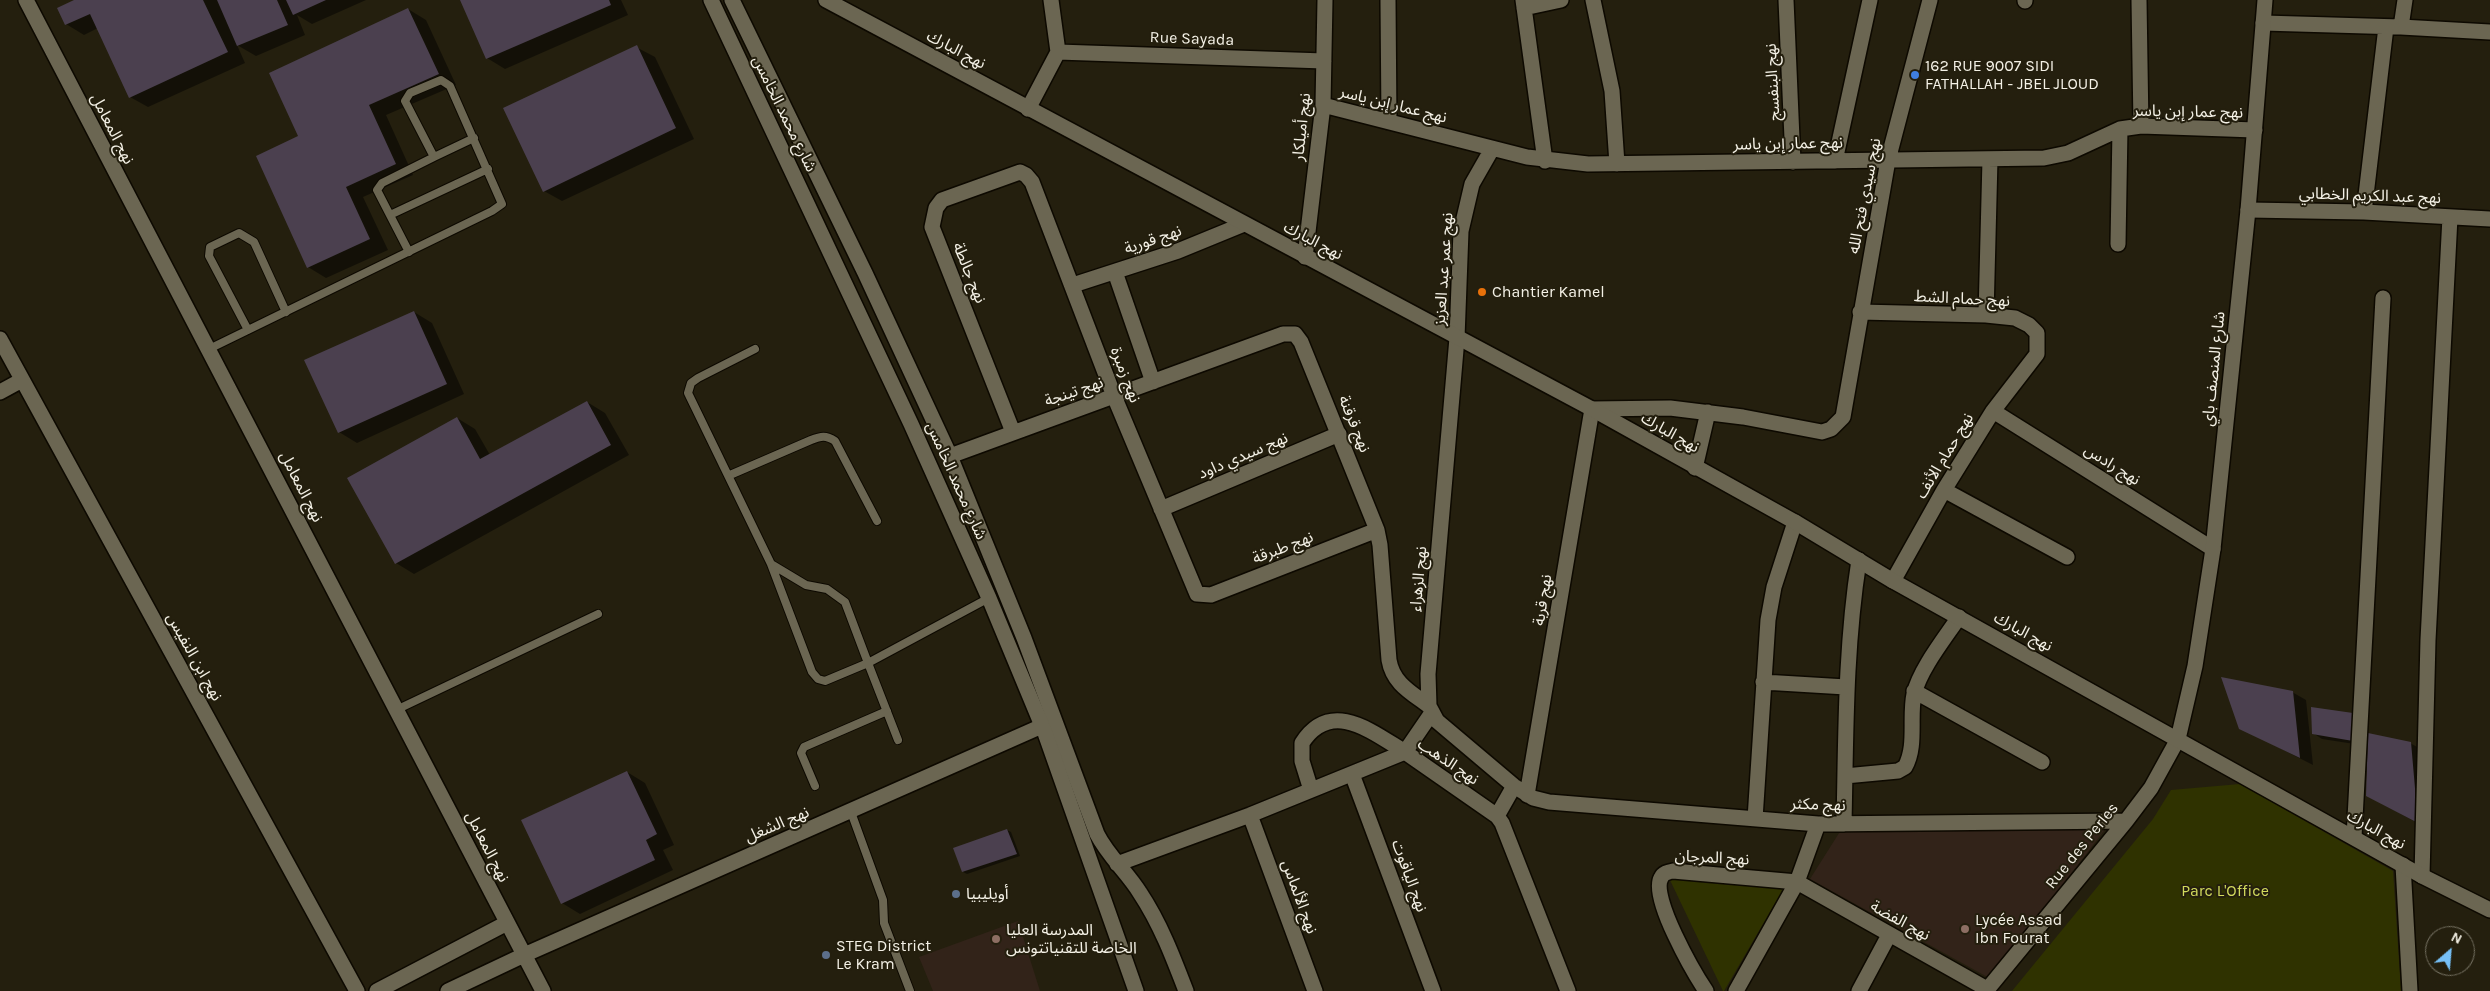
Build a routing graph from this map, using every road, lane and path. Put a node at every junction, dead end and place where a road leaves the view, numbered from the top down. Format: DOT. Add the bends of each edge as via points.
graph roads {
  1 [pos="26,0"];
  2 [pos="711,0"];
  3 [pos="732,0"];
  4 [pos="826,0"];
  5 [pos="1051,0"];
  6 [pos="1324,0"];
  7 [pos="1388,0"];
  8 [pos="1561,0"];
  9 [pos="1593,0"];
  10 [pos="1786,0"];
  11 [pos="1870,0"];
  12 [pos="1930,0"];
  13 [pos="2139,0"];
  14 [pos="2264,0"];
  15 [pos="2405,0"];
  16 [pos="1524,4"];
  17 [pos="2263,23"];
  18 [pos="2386,27"];
  19 [pos="2401,27"];
  20 [pos="2490,32"];
  21 [pos="1058,52"];
  22 [pos="1324,60"];
  23 [pos="1322,105"];
  24 [pos="1028,109"];
  25 [pos="1389,122"];
  26 [pos="2142,126"];
  27 [pos="2120,129"];
  28 [pos="2255,130"];
  29 [pos="474,138"];
  30 [pos="1492,149"];
  31 [pos="434,157"];
  32 [pos="1990,159"];
  33 [pos="1545,160"];
  34 [pos="1888,160"];
  35 [pos="1834,161"];
  36 [pos="1793,162"];
  37 [pos="1617,164"];
  38 [pos="488,169"];
  39 [pos="1016,173"];
  40 [pos="2248,210"];
  41 [pos="2364,212"];
  42 [pos="390,215"];
  43 [pos="2450,217"];
  44 [pos="2490,219"];
  45 [pos="1244,224"];
  46 [pos="2118,244"];
  47 [pos="409,252"];
  48 [pos="1305,257"];
  49 [pos="1115,272"];
  50 [pos="1072,285"];
  51 [pos="2383,298"];
  52 [pos="286,312"];
  53 [pos="1860,312"];
  54 [pos="1986,315"];
  55 [pos="248,330"];
  56 [pos="1295,334"];
  57 [pos="0,338"];
  58 [pos="1457,338"];
  59 [pos="209,349"];
  60 [pos="755,349"];
  61 [pos="2037,354"];
  62 [pos="22,380"];
  63 [pos="1152,382"];
  64 [pos="0,392"];
  65 [pos="1114,396"];
  66 [pos="1592,409"];
  67 [pos="1993,411"];
  68 [pos="1708,412"];
  69 [pos="1014,432"];
  70 [pos="1339,434"];
  71 [pos="950,456"];
  72 [pos="1695,468"];
  73 [pos="730,475"];
  74 [pos="1944,490"];
  75 [pos="1161,509"];
  76 [pos="877,521"];
  77 [pos="1795,522"];
  78 [pos="1377,530"];
  79 [pos="2213,550"];
  80 [pos="2067,557"];
  81 [pos="1859,560"];
  82 [pos="771,564"];
  83 [pos="1893,582"];
  84 [pos="1201,595"];
  85 [pos="989,598"];
  86 [pos="598,614"];
  87 [pos="1960,617"];
  88 [pos="868,662"];
  89 [pos="1763,682"];
  90 [pos="1846,687"];
  91 [pos="1914,692"];
  92 [pos="396,710"];
  93 [pos="1430,710"];
  94 [pos="887,711"];
  95 [pos="1042,726"];
  96 [pos="2178,739"];
  97 [pos="898,740"];
  98 [pos="1405,752"];
  99 [pos="2042,762"];
  100 [pos="1352,774"];
  101 [pos="1845,776"];
  102 [pos="815,786"];
  103 [pos="1514,786"];
  104 [pos="1311,790"];
  105 [pos="1527,795"];
  106 [pos="851,812"];
  107 [pos="1250,816"];
  108 [pos="1497,816"];
  109 [pos="1755,819"];
  110 [pos="2126,821"];
  111 [pos="1818,824"];
  112 [pos="1844,824"];
  113 [pos="2354,837"];
  114 [pos="1117,864"];
  115 [pos="2404,866"];
  116 [pos="2422,876"];
  117 [pos="1797,882"];
  118 [pos="2490,910"];
  119 [pos="507,923"];
  120 [pos="1889,935"];
  121 [pos="524,955"];
  122 [pos="1986,990"];
  123 [pos="358,991"];
  124 [pos="376,991"];
  125 [pos="448,991"];
  126 [pos="543,991"];
  127 [pos="910,991"];
  128 [pos="1136,991"];
  129 [pos="1186,991"];
  130 [pos="1315,991"];
  131 [pos="1433,991"];
  132 [pos="1568,991"];
  133 [pos="1706,991"];
  134 [pos="1736,991"];
  135 [pos="1859,991"];
  136 [pos="2410,991"];
  1 -- 59 [label="street, نهج المعامل"];
  2 -- 85 [label="street, شارع محمد الخامس" via="912,424"];
  3 -- 71 [label="street"];
  4 -- 24 [label="street, نهج البارك"];
  5 -- 21 [label="street"];
  6 -- 22 [label="street, نهج أميلكار"];
  7 -- 25 [label="street"];
  8 -- 16 [label="street"];
  9 -- 37 [label="street" via="1612,90"];
  10 -- 36 [label="street, نهج البنفسج"];
  11 -- 35 [label="street"];
  12 -- 34 [label="street, نهج سيدي فتح الله"];
  13 -- 26 [label="street"];
  14 -- 17 [label="street, شارع المنصف باي"];
  15 -- 19 [label="street"];
  16 -- 33 [label="street"];
  17 -- 18 [label="street"];
  17 -- 28 [label="street, شارع المنصف باي"];
  18 -- 19 [label="street"];
  18 -- 41 [label="street"];
  19 -- 20 [label="street"];
  21 -- 22 [label="street, Rue Sayada"];
  21 -- 24 [label="street"];
  22 -- 23 [label="street, نهج أميلكار"];
  23 -- 25 [label="street, نهج عمار إبن ياسر"];
  23 -- 48 [label="street, نهج أميلكار"];
  24 -- 45 [label="street, نهج البارك"];
  25 -- 30 [label="street, نهج عمار إبن ياسر"];
  26 -- 27 [label="street, نهج عمار إبن ياسر"];
  26 -- 28 [label="street, نهج عمار إبن ياسر"];
  27 -- 32 [label="street, نهج عمار إبن ياسر" via="2068,153 2044,158"];
  27 -- 46 [label="street"];
  28 -- 40 [label="street, شارع المنصف باي"];
  29 -- 31 [label="lane"];
  29 -- 31 [label="lane" via="446,82 441,80 410,94 406,104"];
  29 -- 38 [label="lane"];
  30 -- 33 [label="street, نهج عمار إبن ياسر"];
  30 -- 58 [label="street, نهج عمر عبد العزيز" via="1472,184 1465,207"];
  31 -- 42 [label="lane" via="378,186"];
  32 -- 34 [label="street, نهج عمار إبن ياسر"];
  32 -- 54 [label="street"];
  33 -- 37 [label="street, نهج عمار إبن ياسر"];
  34 -- 35 [label="street, نهج عمار إبن ياسر"];
  34 -- 53 [label="street, نهج سيدي فتح الله"];
  35 -- 36 [label="street, نهج عمار إبن ياسر"];
  36 -- 37 [label="street, نهج عمار إبن ياسر"];
  38 -- 42 [label="lane"];
  38 -- 47 [label="lane" via="502,204"];
  39 -- 50 [label="street, نهج زمبرة" via="1026,175 1032,182"];
  39 -- 69 [label="street, نهج جالطة" via="942,200 936,208 932,227"];
  40 -- 41 [label="street, نهج عبد الكريم الخطابي"];
  40 -- 79 [label="street, شارع المنصف باي"];
  41 -- 43 [label="street, نهج عبد الكريم الخطابي"];
  42 -- 47 [label="lane"];
  43 -- 44 [label="street, نهج عبد الكريم الخطابي"];
  43 -- 116 [label="street" via="2428,640"];
  45 -- 48 [label="street, نهج البارك"];
  45 -- 49 [label="street, نهج قورية"];
  47 -- 52 [label="lane"];
  48 -- 58 [label="street, نهج البارك"];
  49 -- 50 [label="street, نهج قورية"];
  49 -- 63 [label="street"];
  50 -- 65 [label="street, نهج زمبرة"];
  51 -- 113 [label="street"];
  52 -- 55 [label="lane"];
  52 -- 55 [label="lane" via="254,242 239,233 210,247 209,256"];
  53 -- 54 [label="street, نهج حمام الشط"];
  53 -- 68 [label="street, نهج سيدي فتح الله" via="1846,402 1840,422 1830,429 1822,432"];
  54 -- 61 [label="street, نهج حمام الشط" via="2016,318 2029,325 2036,333"];
  55 -- 59 [label="lane"];
  56 -- 63 [label="street, نهج تينجة" via="1283,334"];
  56 -- 70 [label="street, نهج قرقنة"];
  57 -- 62 [label="street, نهج ابن النفيس"];
  58 -- 66 [label="street, نهج البارك"];
  58 -- 93 [label="street, نهج الزهراء" via="1428,674"];
  59 -- 92 [label="street, نهج المعامل"];
  60 -- 73 [label="lane" via="698,378 691,383 688,393"];
  61 -- 67 [label="street, نهج حمام الأنف"];
  62 -- 64 [label="street"];
  62 -- 123 [label="street, نهج ابن النفيس"];
  63 -- 65 [label="street, نهج تينجة"];
  65 -- 69 [label="street, نهج تينجة"];
  65 -- 75 [label="street, نهج زمبرة"];
  66 -- 68 [label="street, نهج سيدي فتح الله" via="1647,407"];
  66 -- 72 [label="street, نهج البارك"];
  66 -- 105 [label="street, نهج قربة"];
  67 -- 74 [label="street, نهج حمام الأنف"];
  67 -- 79 [label="street, نهج رادس"];
  68 -- 72 [label="street"];
  69 -- 71 [label="street, نهج تينجة"];
  70 -- 75 [label="street, نهج سيدي داود"];
  70 -- 78 [label="street, نهج قرقنة"];
  71 -- 114 [label="street" via="1024,638 1095,828"];
  72 -- 77 [label="street, نهج البارك"];
  73 -- 76 [label="lane" via="811,440 822,436 830,438 835,441"];
  73 -- 82 [label="lane"];
  74 -- 80 [label="street"];
  74 -- 83 [label="street, نهج حمام الأنف"];
  75 -- 84 [label="street, نهج زمبرة" via="1195,591"];
  77 -- 81 [label="street, نهج البارك"];
  77 -- 89 [label="street" via="1771,603"];
  78 -- 84 [label="street, نهج طبرقة" via="1211,595"];
  78 -- 93 [label="street, نهج قرقنة" via="1390,667 1398,683"];
  79 -- 96 [label="street, شارع المنصف باي" via="2196,666"];
  81 -- 83 [label="street, نهج البارك"];
  81 -- 90 [label="street"];
  82 -- 88 [label="lane" via="806,586 827,589 845,602"];
  82 -- 88 [label="lane" via="812,672 818,679 826,681"];
  83 -- 87 [label="street, نهج البارك"];
  85 -- 88 [label="lane"];
  85 -- 95 [label="street, شارع محمد الخامس"];
  86 -- 92 [label="lane"];
  87 -- 91 [label="street"];
  87 -- 96 [label="street, نهج البارك"];
  88 -- 94 [label="lane"];
  89 -- 90 [label="street"];
  89 -- 109 [label="street"];
  90 -- 101 [label="street"];
  91 -- 99 [label="street"];
  91 -- 101 [label="street" via="1910,748 1905,767 1898,771"];
  92 -- 119 [label="street, نهج المعامل"];
  93 -- 98 [label="street"];
  93 -- 103 [label="street" via="1442,727"];
  94 -- 97 [label="lane"];
  94 -- 102 [label="lane" via="804,747 801,753"];
  95 -- 106 [label="street, نهج الشغل"];
  95 -- 128 [label="street, شارع محمد الخامس"];
  96 -- 110 [label="street, Rue des Perles" via="2151,788"];
  96 -- 113 [label="street, نهج البارك"];
  98 -- 100 [label="street, نهج الذهب"];
  98 -- 104 [label="street" via="1349,722 1330,720 1322,723 1302,743 1302,761"];
  98 -- 108 [label="street, نهج الذهب"];
  100 -- 104 [label="street, نهج الذهب"];
  100 -- 131 [label="street, نهج الياقوت"];
  101 -- 112 [label="street"];
  103 -- 105 [label="street, نهج مكثر"];
  103 -- 108 [label="street"];
  104 -- 107 [label="street, نهج الذهب"];
  105 -- 109 [label="street, نهج مكثر" via="1549,802"];
  106 -- 121 [label="street, نهج الشغل"];
  106 -- 127 [label="lane" via="883,900 884,923"];
  107 -- 114 [label="street, نهج الذهب"];
  107 -- 130 [label="street, نهج الألماس"];
  108 -- 132 [label="street, نهج الذهب" via="1510,840"];
  109 -- 111 [label="street, نهج مكثر"];
  110 -- 112 [label="street, نهج مكثر"];
  110 -- 122 [label="street, Rue des Perles"];
  111 -- 112 [label="street, نهج مكثر"];
  111 -- 117 [label="street"];
  113 -- 115 [label="street, نهج البارك"];
  114 -- 129 [label="street" via="1150,909"];
  115 -- 116 [label="street, نهج البارك"];
  115 -- 136 [label="street"];
  116 -- 118 [label="street, نهج البارك"];
  117 -- 120 [label="street, نهج الفضة"];
  117 -- 133 [label="street, نهج المرجان" via="1673,871 1665,873 1660,879 1659,889 1678,945"];
  117 -- 134 [label="street"];
  119 -- 121 [label="street, نهج المعامل"];
  119 -- 124 [label="street"];
  120 -- 122 [label="street, نهج الفضة"];
  120 -- 135 [label="street"];
  121 -- 125 [label="street, نهج الشغل"];
  121 -- 126 [label="street, نهج المعامل"];
}
